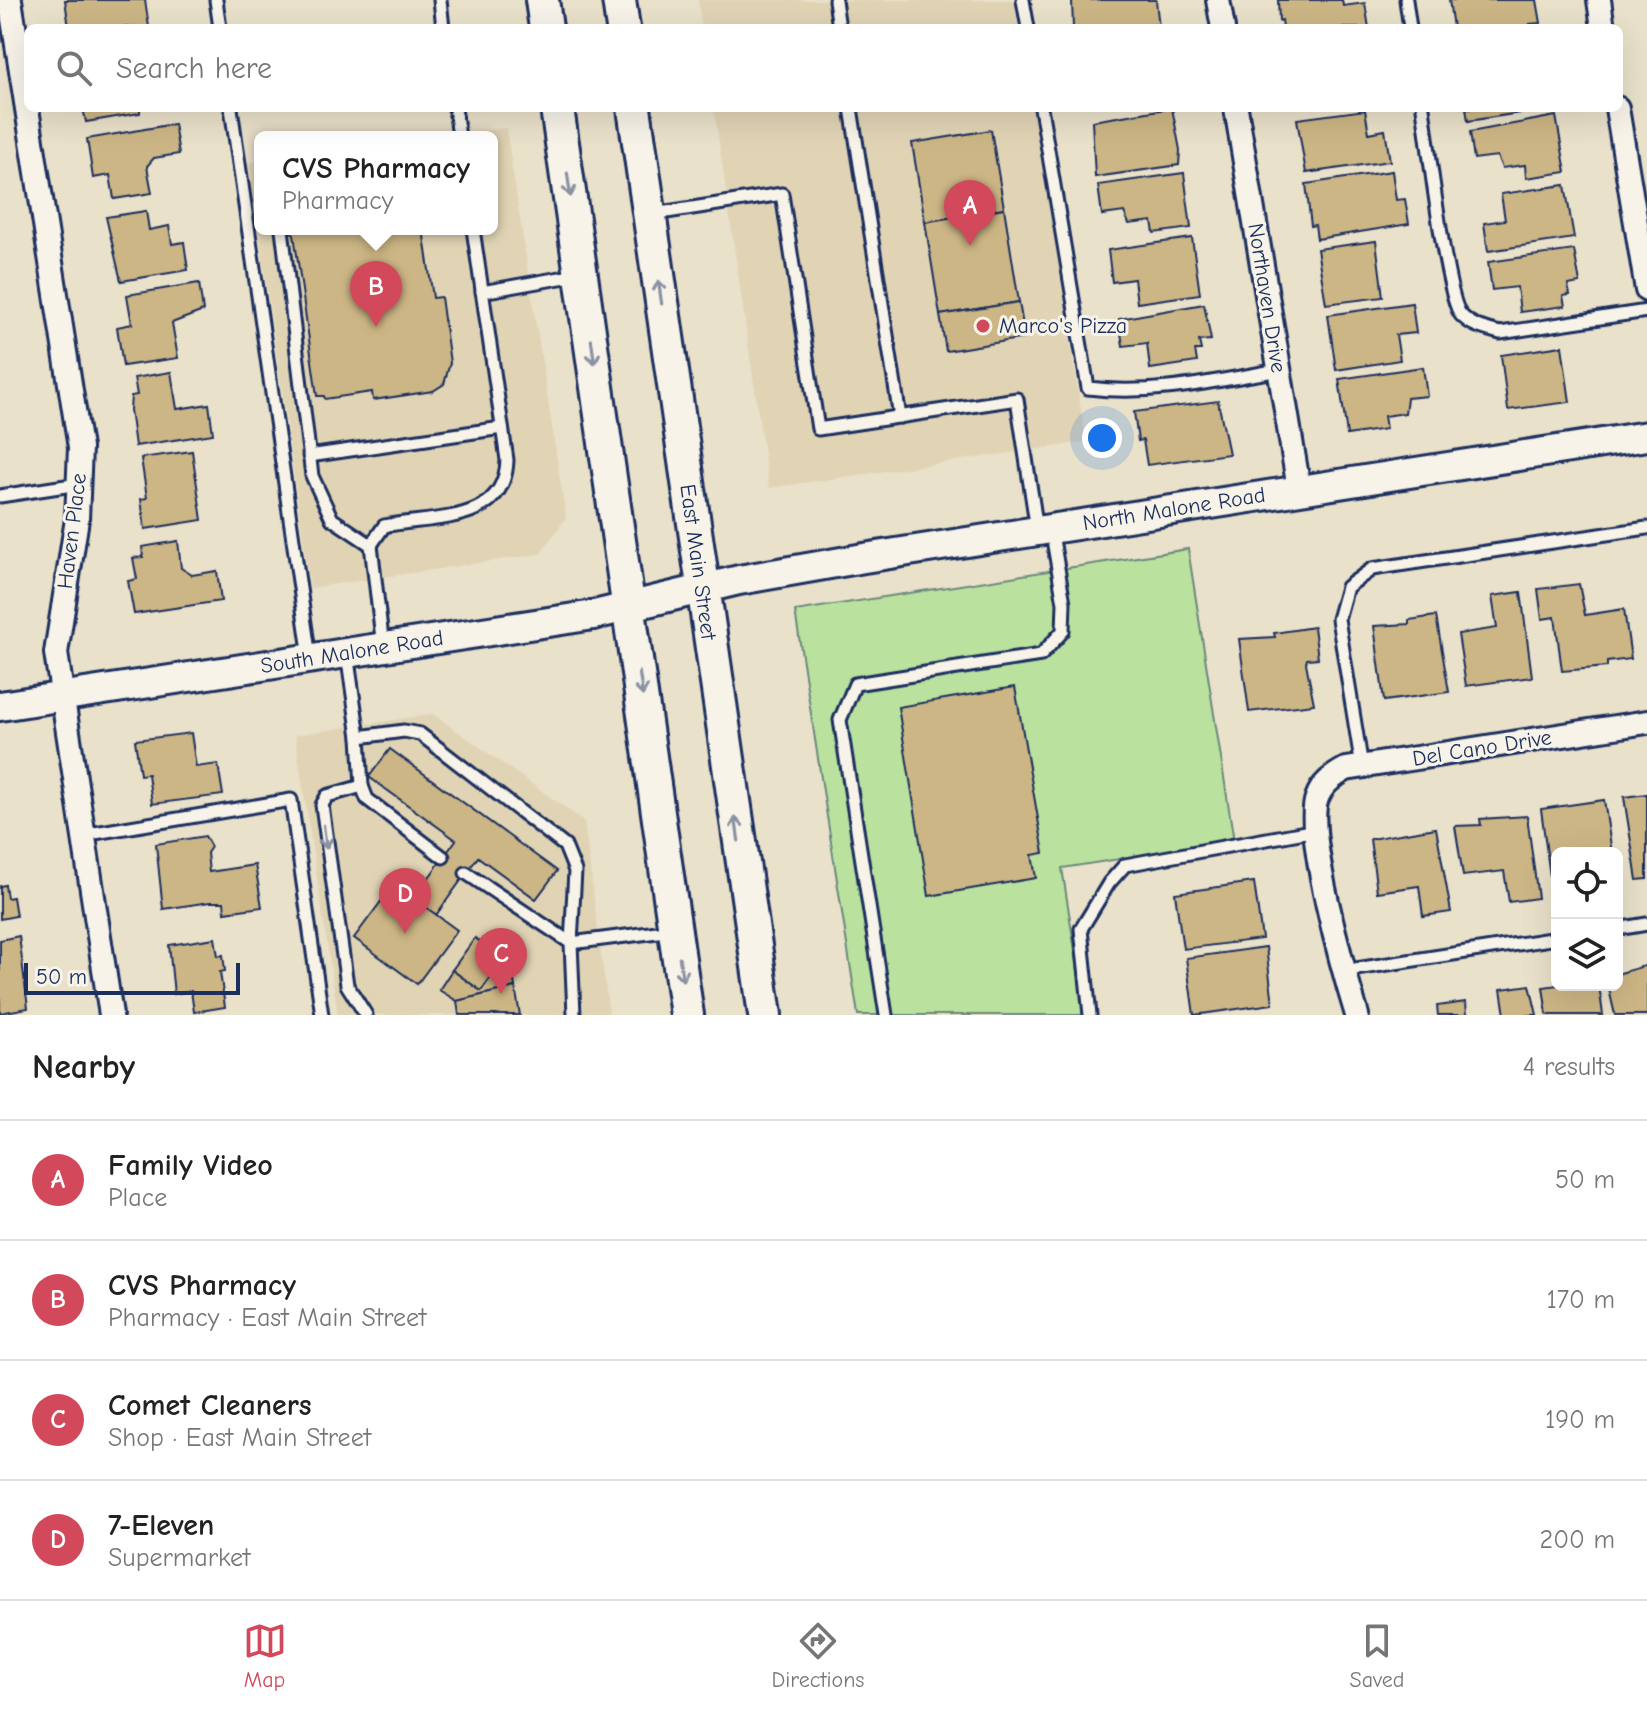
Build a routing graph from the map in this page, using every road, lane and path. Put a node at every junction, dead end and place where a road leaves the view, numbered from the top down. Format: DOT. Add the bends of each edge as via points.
graph roads {
  1 [pos="10,0"];
  2 [pos="216,0"];
  3 [pos="440,0"];
  4 [pos="542,0"];
  5 [pos="619,0"];
  6 [pos="835,0"];
  7 [pos="1023,0"];
  8 [pos="1218,0"];
  9 [pos="1406,0"];
  10 [pos="1599,0"];
  11 [pos="219,24"];
  12 [pos="443,24"];
  13 [pos="545,24"];
  14 [pos="622,24"];
  15 [pos="838,24"];
  16 [pos="1027,24"];
  17 [pos="1222,24"];
  18 [pos="1409,24"];
  19 [pos="1602,24"];
  20 [pos="24,90"];
  21 [pos="28,112"];
  22 [pos="232,112"];
  23 [pos="558,112"];
  24 [pos="635,112"];
  25 [pos="852,112"];
  26 [pos="1042,112"];
  27 [pos="1237,112"];
  28 [pos="1424,112"];
  29 [pos="1618,112"];
  30 [pos="649,215"];
  31 [pos="283,235"];
  32 [pos="474,235"];
  33 [pos="582,274"];
  34 [pos="1647,290"];
  35 [pos="482,292"];
  36 [pos="1647,311"];
  37 [pos="1279,370"];
  38 [pos="900,417"];
  39 [pos="502,428"];
  40 [pos="1647,436"];
  41 [pos="309,456"];
  42 [pos="80,483"];
  43 [pos="1299,489"];
  44 [pos="0,496"];
  45 [pos="1647,528"];
  46 [pos="1044,529"];
  47 [pos="371,545"];
  48 [pos="702,589"];
  49 [pos="630,607"];
  50 [pos="383,647"];
  51 [pos="347,653"];
  52 [pos="310,658"];
  53 [pos="61,696"];
  54 [pos="0,706"];
  55 [pos="1647,722"];
  56 [pos="359,737"];
  57 [pos="1362,767"];
  58 [pos="362,786"];
  59 [pos="1316,830"];
  60 [pos="82,835"];
  61 [pos="443,857"];
  62 [pos="466,873"];
  63 [pos="1647,924"];
  64 [pos="1623,928"];
  65 [pos="675,930"];
  66 [pos="1551,939"];
  67 [pos="571,943"];
  68 [pos="1343,971"];
  69 [pos="111,1015"];
  70 [pos="322,1015"];
  71 [pos="366,1015"];
  72 [pos="574,1015"];
  73 [pos="687,1015"];
  74 [pos="765,1015"];
  75 [pos="886,1015"];
  76 [pos="1090,1015"];
  77 [pos="1357,1015"];
  1 -- 20 [label="street, Haven Place"];
  2 -- 11 [label="lane"];
  3 -- 12 [label="lane"];
  4 -- 13 [label="main road"];
  5 -- 14 [label="main road"];
  6 -- 15 [label="lane"];
  7 -- 16 [label="lane"];
  8 -- 17 [label="street"];
  9 -- 18 [label="lane"];
  10 -- 19 [label="street"];
  21 -- 42 [label="street, Haven Place" via="80,448"];
  22 -- 52 [label="lane"];
  23 -- 33 [label="main road, one-way"];
  24 -- 30 [label="main road, East Main Street"];
  25 -- 38 [label="lane"];
  26 -- 37 [label="lane" via="1088,388 1167,389"];
  27 -- 37 [label="street, Northaven Drive"];
  28 -- 36 [label="lane" via="1460,314 1477,327 1500,333"];
  29 -- 34 [label="street"];
  30 -- 38 [label="lane" via="782,194 818,429"];
  48 -- 30 [label="main road, East Main Street, one-way"];
  31 -- 41 [label="lane"];
  32 -- 35 [label="lane"];
  33 -- 35 [label="lane"];
  33 -- 49 [label="main road, one-way"];
  35 -- 39 [label="lane"];
  37 -- 43 [label="street, Northaven Drive"];
  38 -- 46 [label="lane" via="1017,399"];
  39 -- 41 [label="lane"];
  39 -- 47 [label="lane" via="506,479 495,496 477,511 384,526"];
  40 -- 43 [label="street, North Malone Road"];
  41 -- 47 [label="lane" via="312,476 332,519"];
  42 -- 44 [label="lane"];
  42 -- 53 [label="street, Haven Place" via="56,653"];
  43 -- 46 [label="street, North Malone Road"];
  45 -- 57 [label="lane" via="1372,569 1347,587 1338,619"];
  46 -- 48 [label="street, North Malone Road"];
  46 -- 75 [label="lane" via="1064,603 1063,631 1041,655 855,684 845,701 840,720"];
  47 -- 50 [label="lane"];
  48 -- 49 [label="street, South Malone Road"];
  74 -- 48 [label="main road, East Main Street, one-way"];
  49 -- 50 [label="street, South Malone Road"];
  49 -- 65 [label="main road, one-way"];
  50 -- 51 [label="street, South Malone Road"];
  51 -- 52 [label="street, South Malone Road"];
  51 -- 56 [label="lane"];
  52 -- 53 [label="street, South Malone Road"];
  53 -- 54 [label="street, South Malone Road"];
  53 -- 60 [label="street, Haven Place"];
  55 -- 57 [label="street, Del Cano Drive"];
  56 -- 58 [label="lane"];
  56 -- 67 [label="lane" via="420,734 565,846 575,871"];
  57 -- 59 [label="street, Del Cano Drive" via="1346,769 1322,787 1313,815"];
  58 -- 61 [label="lane" via="367,799"];
  58 -- 71 [label="lane, one-way" via="327,796 322,805 347,985"];
  59 -- 68 [label="street"];
  59 -- 76 [label="lane" via="1125,865 1081,929"];
  60 -- 69 [label="street, Haven Place"];
  60 -- 70 [label="lane" via="291,800"];
  62 -- 67 [label="lane"];
  63 -- 64 [label="lane"];
  65 -- 67 [label="lane"];
  65 -- 73 [label="main road, one-way"];
  66 -- 68 [label="lane"];
  67 -- 72 [label="lane"];
  68 -- 77 [label="street"];
}
